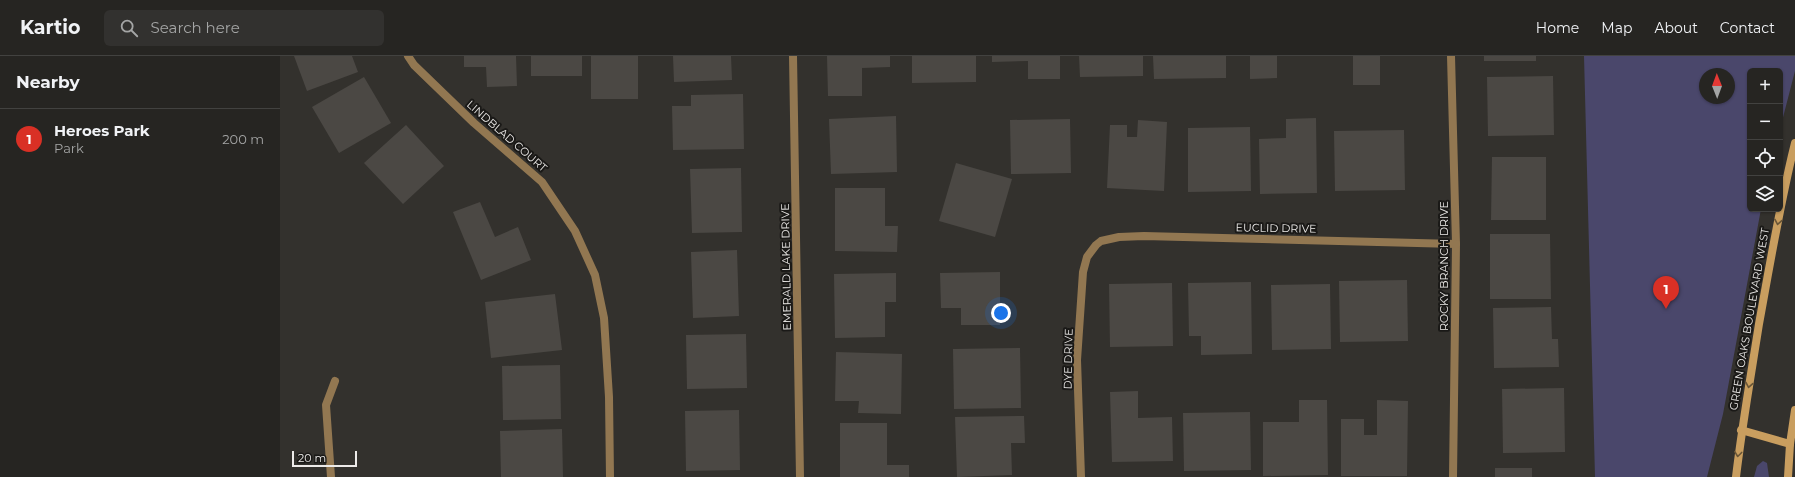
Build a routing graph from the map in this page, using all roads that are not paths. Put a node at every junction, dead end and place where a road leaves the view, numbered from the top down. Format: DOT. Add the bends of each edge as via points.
graph roads {
  1 [pos="408,56"];
  2 [pos="793,56"];
  3 [pos="1451,56"];
  4 [pos="1795,143"];
  5 [pos="1096,244"];
  6 [pos="1456,244"];
  7 [pos="335,381"];
  8 [pos="1795,410"];
  9 [pos="1741,430"];
  10 [pos="1792,444"];
  11 [pos="331,477"];
  12 [pos="610,477"];
  13 [pos="800,477"];
  14 [pos="1081,477"];
  15 [pos="1454,477"];
  16 [pos="1736,477"];
  17 [pos="1788,477"];
  1 -- 12 [label="street, LINDBLAD COURT" via="414,65 474,123 542,182 575,231 595,275 604,318 609,397"];
  2 -- 13 [label="street, EMERALD LAKE DRIVE"];
  3 -- 6 [label="street, ROCKY BRANCH DRIVE"];
  4 -- 9 [label="main road, GREEN OAKS BOULEVARD WEST, one-way" via="1782,198"];
  5 -- 6 [label="street, EUCLID DRIVE" via="1119,237 1144,236"];
  5 -- 14 [label="street, DYE DRIVE" via="1087,257 1083,272 1077,360"];
  6 -- 15 [label="street, ROCKY BRANCH DRIVE"];
  7 -- 11 [label="street" via="326,405"];
  8 -- 10 [label="main road"];
  9 -- 10 [label="main road"];
  9 -- 16 [label="main road, GREEN OAKS BOULEVARD WEST, one-way"];
  10 -- 17 [label="main road"];
}
